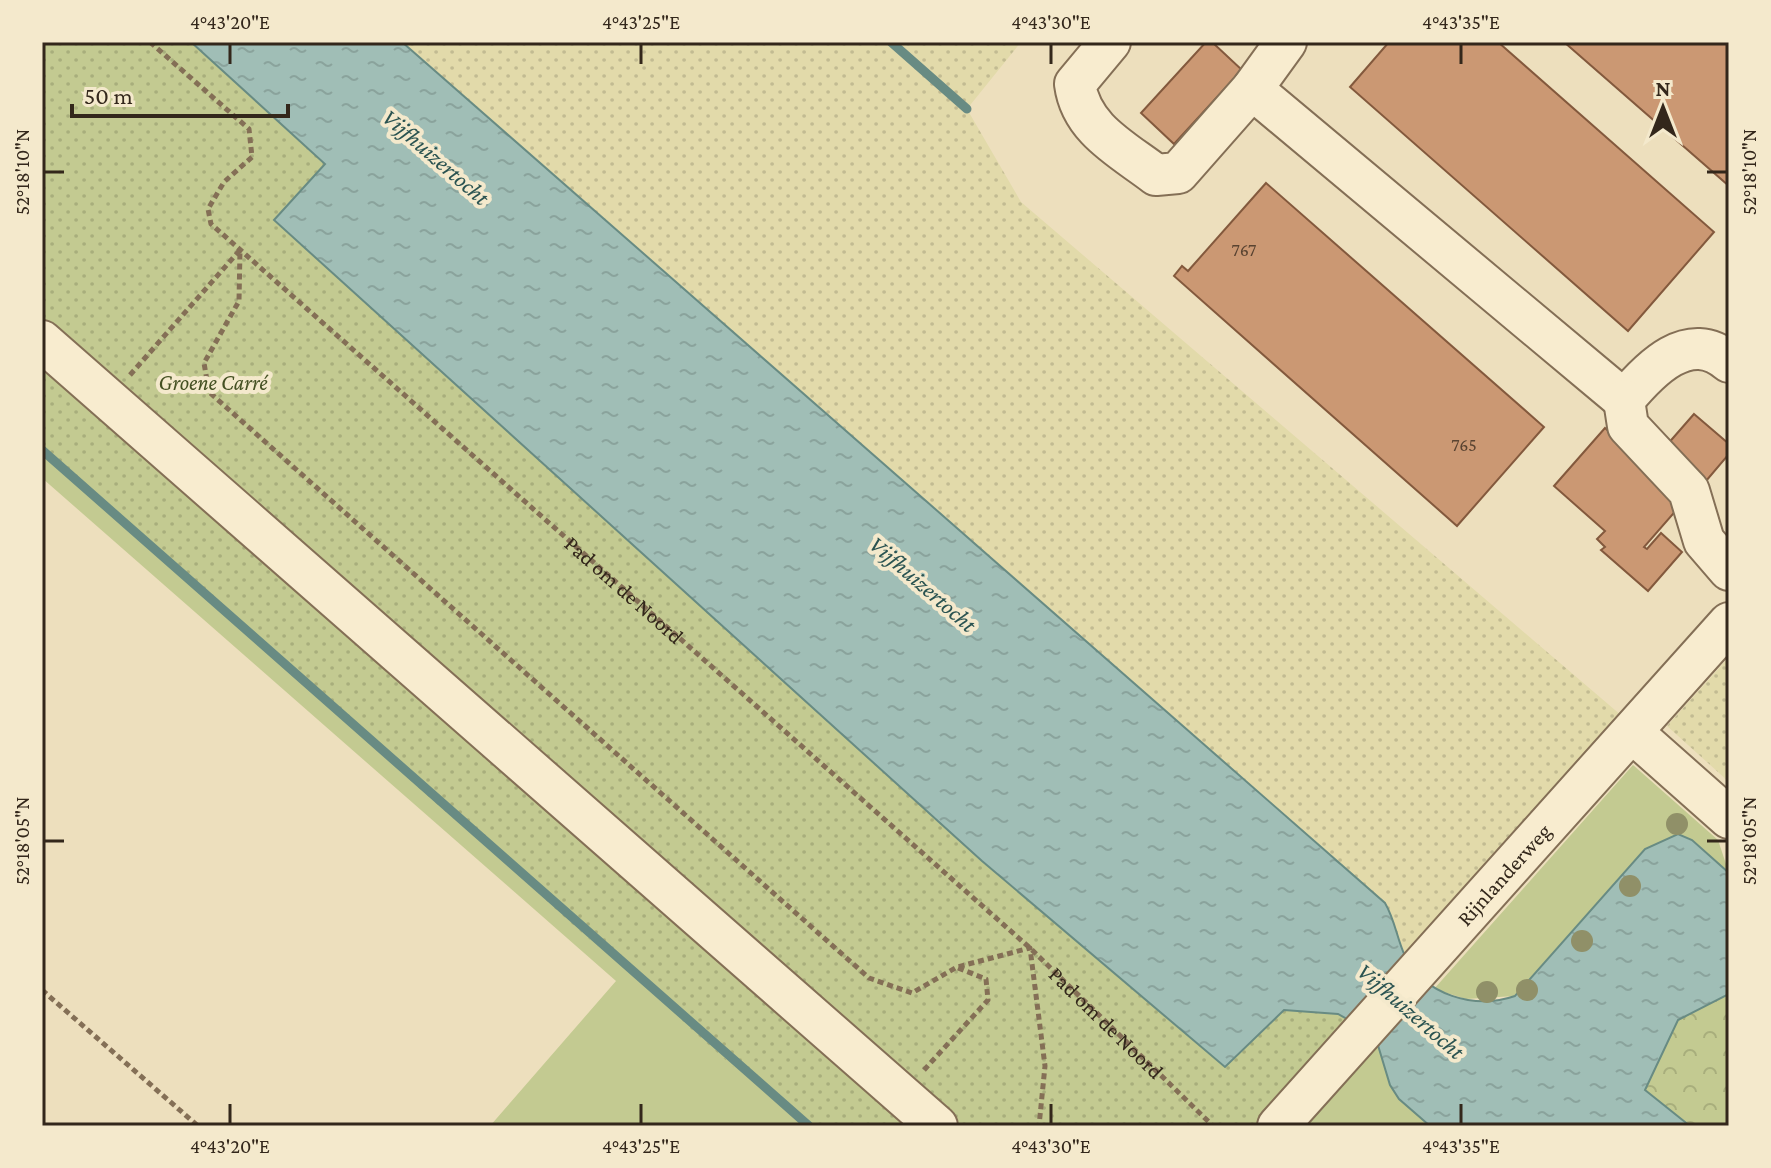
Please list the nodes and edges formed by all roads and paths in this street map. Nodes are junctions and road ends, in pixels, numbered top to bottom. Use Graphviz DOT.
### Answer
graph roads {
  1 [pos="150,42"];
  2 [pos="1110,42"];
  3 [pos="1286,42"];
  4 [pos="1252,89"];
  5 [pos="240,250"];
  6 [pos="42,341"];
  7 [pos="1729,362"];
  8 [pos="108,400"];
  9 [pos="1624,400"];
  10 [pos="1729,570"];
  11 [pos="1729,623"];
  12 [pos="1633,733"];
  13 [pos="1729,818"];
  14 [pos="1030,948"];
  15 [pos="957,967"];
  16 [pos="42,990"];
  17 [pos="901,1095"];
  18 [pos="198,1126"];
  19 [pos="937,1126"];
  20 [pos="1039,1126"];
  21 [pos="1213,1126"];
  22 [pos="1278,1126"];
  1 -- 5 [label="path, Pad om de Noord"];
  2 -- 4 [label="street"];
  3 -- 4 [label="street"];
  4 -- 9 [label="street"];
  5 -- 8 [label="path"];
  5 -- 14 [label="path, Pad om de Noord"];
  5 -- 15 [label="path"];
  6 -- 8 [label="street"];
  7 -- 9 [label="street"];
  8 -- 17 [label="street"];
  9 -- 10 [label="street"];
  11 -- 12 [label="street, Rijnlanderweg"];
  12 -- 13 [label="street"];
  12 -- 22 [label="street, Rijnlanderweg"];
  14 -- 15 [label="path"];
  14 -- 20 [label="path"];
  14 -- 21 [label="path, Pad om de Noord"];
  15 -- 17 [label="path"];
  16 -- 18 [label="path"];
  17 -- 19 [label="street"];
}
